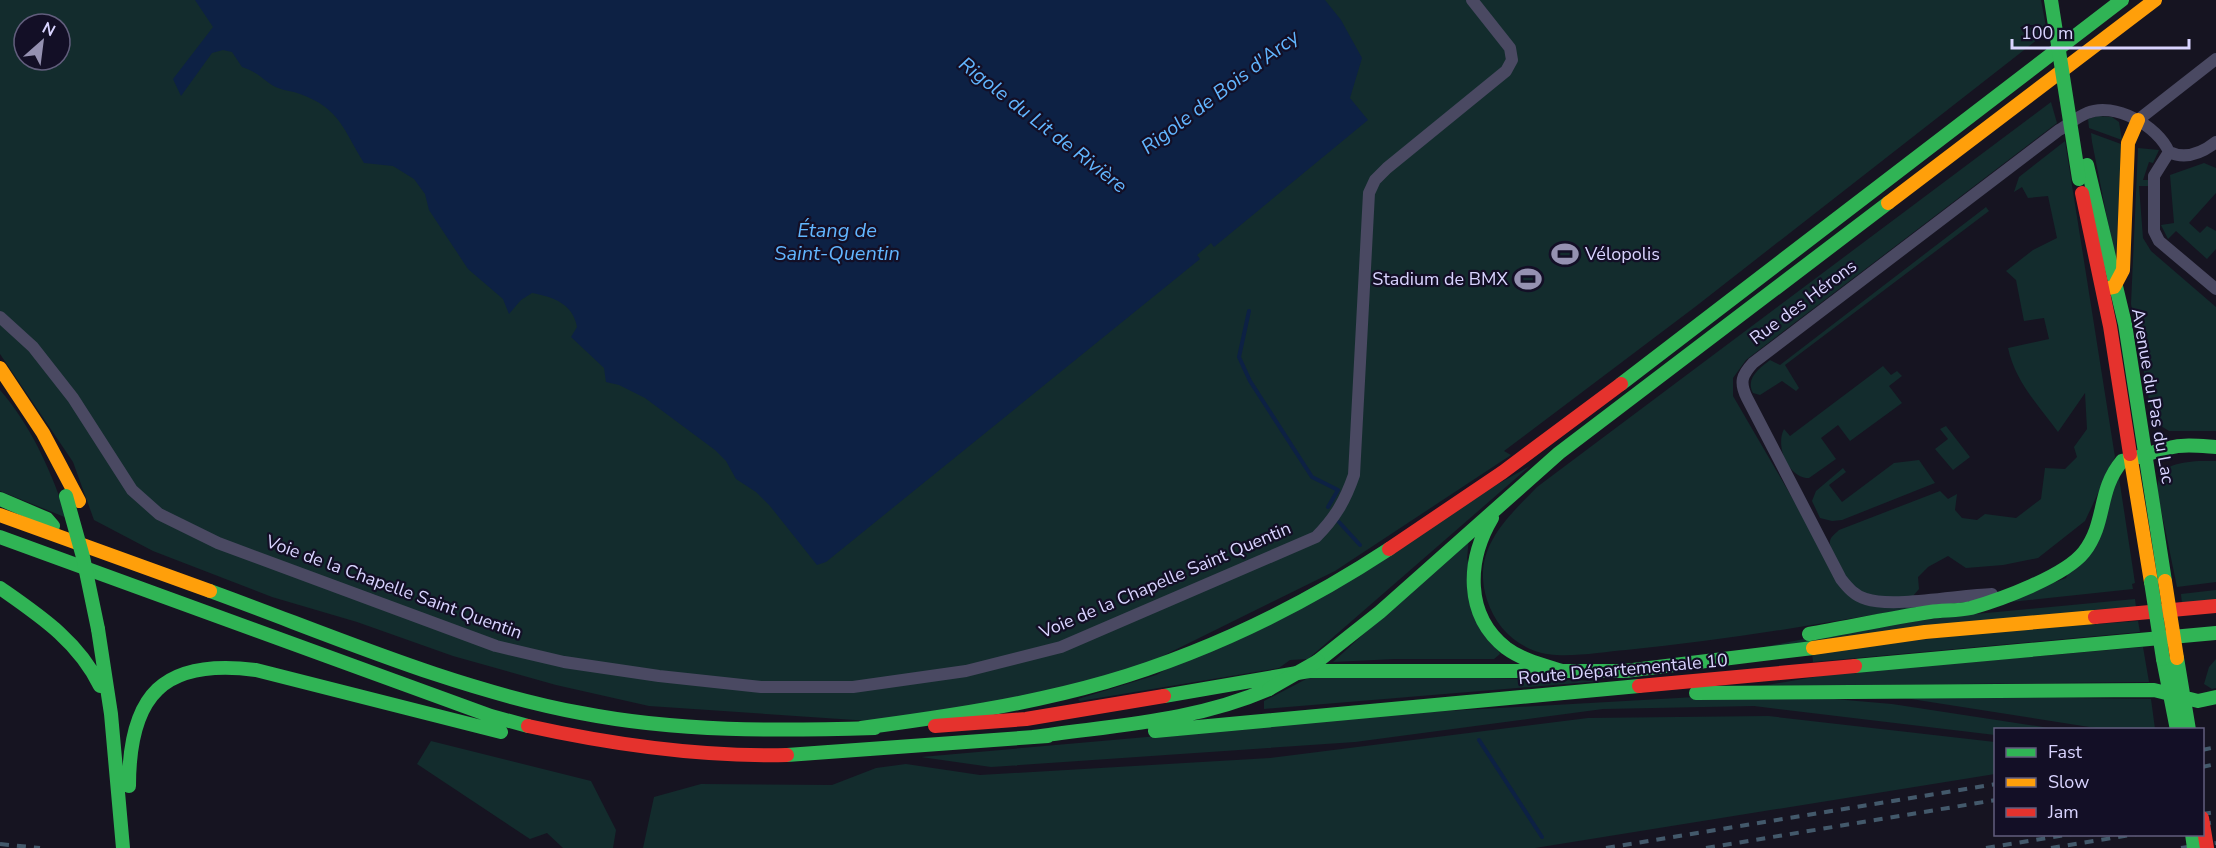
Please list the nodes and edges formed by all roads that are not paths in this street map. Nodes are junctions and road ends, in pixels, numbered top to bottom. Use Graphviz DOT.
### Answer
graph roads {
  1 [pos="1472,0"];
  2 [pos="2051,0"];
  3 [pos="2061,0"];
  4 [pos="2122,0"];
  5 [pos="2155,0"];
  6 [pos="2216,59"];
  7 [pos="2138,120"];
  8 [pos="2216,142"];
  9 [pos="2169,152"];
  10 [pos="2107,288"];
  11 [pos="2216,289"];
  12 [pos="0,317"];
  13 [pos="0,368"];
  14 [pos="0,385"];
  15 [pos="2216,447"];
  16 [pos="2147,457"];
  17 [pos="2216,458"];
  18 [pos="2132,459"];
  19 [pos="1511,492"];
  20 [pos="0,499"];
  21 [pos="72,499"];
  22 [pos="0,515"];
  23 [pos="0,537"];
  24 [pos="62,537"];
  25 [pos="2158,581"];
  26 [pos="0,588"];
  27 [pos="2005,594"];
  28 [pos="2216,606"];
  29 [pos="2216,633"];
  30 [pos="2170,658"];
  31 [pos="1562,671"];
  32 [pos="1624,671"];
  33 [pos="1632,687"];
  34 [pos="2169,694"];
  35 [pos="2216,697"];
  36 [pos="2184,699"];
  37 [pos="119,724"];
  38 [pos="2182,727"];
  39 [pos="861,728"];
  40 [pos="560,735"];
  41 [pos="1033,737"];
  42 [pos="2204,830"];
  43 [pos="123,848"];
  44 [pos="135,848"];
  45 [pos="2207,848"];
  1 -- 12 [label="street, Voie de la Chapelle Saint Quentin"];
  2 -- 10 [label="main road, Avenue du Pas du Lac, bridge"];
  3 -- 10 [label="main road, Avenue du Pas du Lac"];
  4 -- 39 [label="main road"];
  5 -- 19 [label="main road"];
  6 -- 7 [label="street"];
  7 -- 9 [label="street"];
  7 -- 10 [label="main road"];
  7 -- 27 [label="street, Rue des Hérons"];
  8 -- 9 [label="street"];
  9 -- 11 [label="street"];
  10 -- 16 [label="main road, Avenue du Pas du Lac"];
  10 -- 18 [label="main road, Avenue du Pas du Lac"];
  13 -- 21 [label="main road"];
  14 -- 21 [label="main road"];
  15 -- 16 [label="main road"];
  16 -- 17 [label="main road"];
  16 -- 18 [label="main road"];
  16 -- 25 [label="main road, Avenue du Pas du Lac"];
  18 -- 25 [label="main road, Avenue du Pas du Lac"];
  18 -- 27 [label="main road"];
  19 -- 31 [label="main road"];
  19 -- 41 [label="main road, bridge"];
  20 -- 24 [label="main road"];
  21 -- 37 [label="main road, bridge"];
  22 -- 24 [label="main road"];
  23 -- 40 [label="main road"];
  24 -- 39 [label="main road"];
  25 -- 30 [label="main road, Avenue du Pas du Lac, bridge"];
  26 -- 37 [label="main road"];
  27 -- 32 [label="main road"];
  28 -- 32 [label="main road"];
  29 -- 33 [label="main road, Route Départementale 10"];
  30 -- 34 [label="main road, Avenue du Pas du Lac"];
  30 -- 36 [label="main road, Avenue du Pas du Lac"];
  31 -- 32 [label="main road"];
  31 -- 39 [label="main road"];
  33 -- 34 [label="main road"];
  33 -- 41 [label="main road, Route Départementale 10"];
  34 -- 36 [label="main road"];
  34 -- 38 [label="main road, Avenue du Pas du Lac"];
  35 -- 36 [label="main road"];
  36 -- 38 [label="main road, Avenue du Pas du Lac"];
  37 -- 40 [label="main road"];
  37 -- 43 [label="main road"];
  37 -- 44 [label="main road"];
  40 -- 41 [label="main road"];
  42 -- 45 [label="main road, bridge"];
}
